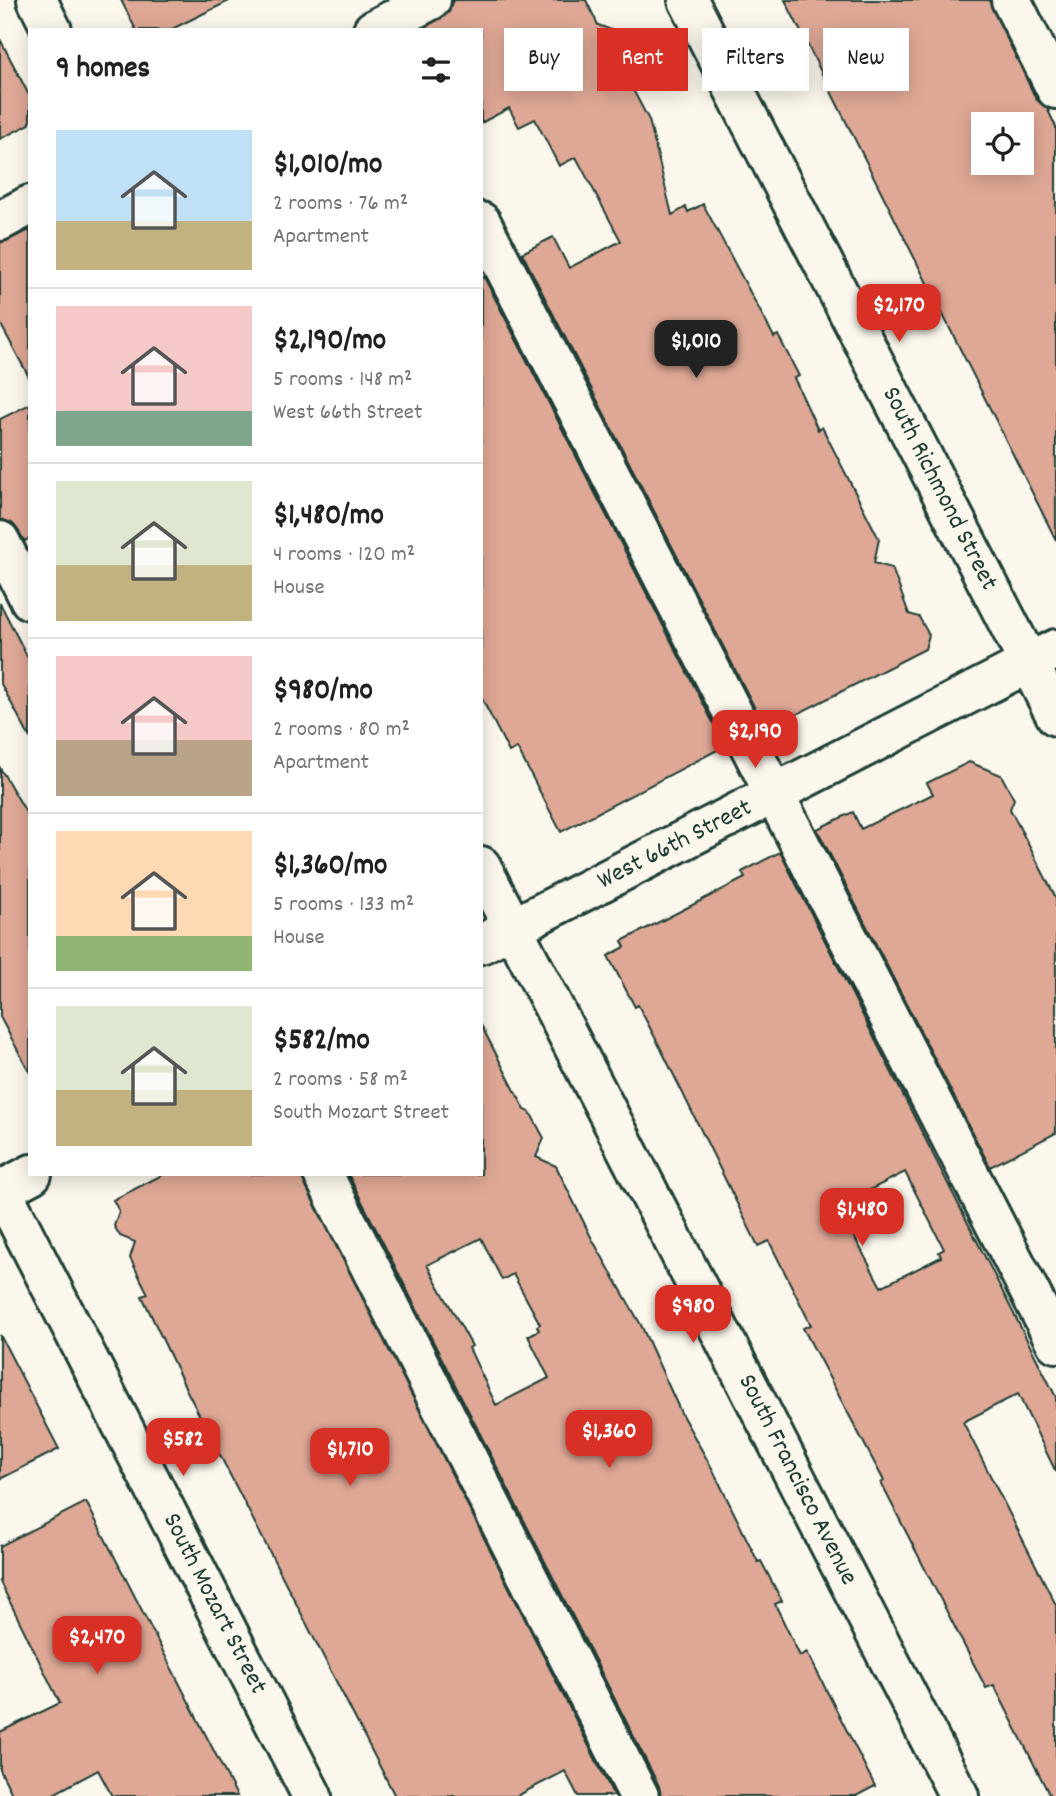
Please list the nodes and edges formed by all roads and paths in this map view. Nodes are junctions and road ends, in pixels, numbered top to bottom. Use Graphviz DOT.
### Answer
graph roads {
  1 [pos="37,0"];
  2 [pos="430,0"];
  3 [pos="688,0"];
  4 [pos="1011,0"];
  5 [pos="51,28"];
  6 [pos="379,28"];
  7 [pos="1056,89"];
  8 [pos="28,206"];
  9 [pos="0,220"];
  10 [pos="483,226"];
  11 [pos="0,541"];
  12 [pos="28,596"];
  13 [pos="1042,656"];
  14 [pos="1056,716"];
  15 [pos="774,794"];
  16 [pos="483,875"];
  17 [pos="497,936"];
  18 [pos="324,1176"];
  19 [pos="8,1186"];
  20 [pos="1056,1343"];
  21 [pos="312,1796"];
  22 [pos="639,1796"];
  23 [pos="959,1796"];
  1 -- 5 [label="street"];
  2 -- 6 [label="street"];
  3 -- 13 [label="street, South Richmond Street"];
  4 -- 7 [label="street"];
  8 -- 9 [label="street"];
  10 -- 15 [label="street"];
  11 -- 12 [label="street"];
  13 -- 14 [label="street, South Richmond Street"];
  13 -- 15 [label="street, West 66th Street"];
  15 -- 17 [label="street, West 66th Street"];
  15 -- 20 [label="street"];
  16 -- 17 [label="street, South Francisco Avenue"];
  17 -- 23 [label="street, South Francisco Avenue"];
  18 -- 22 [label="street"];
  19 -- 21 [label="street, South Mozart Street"];
}
